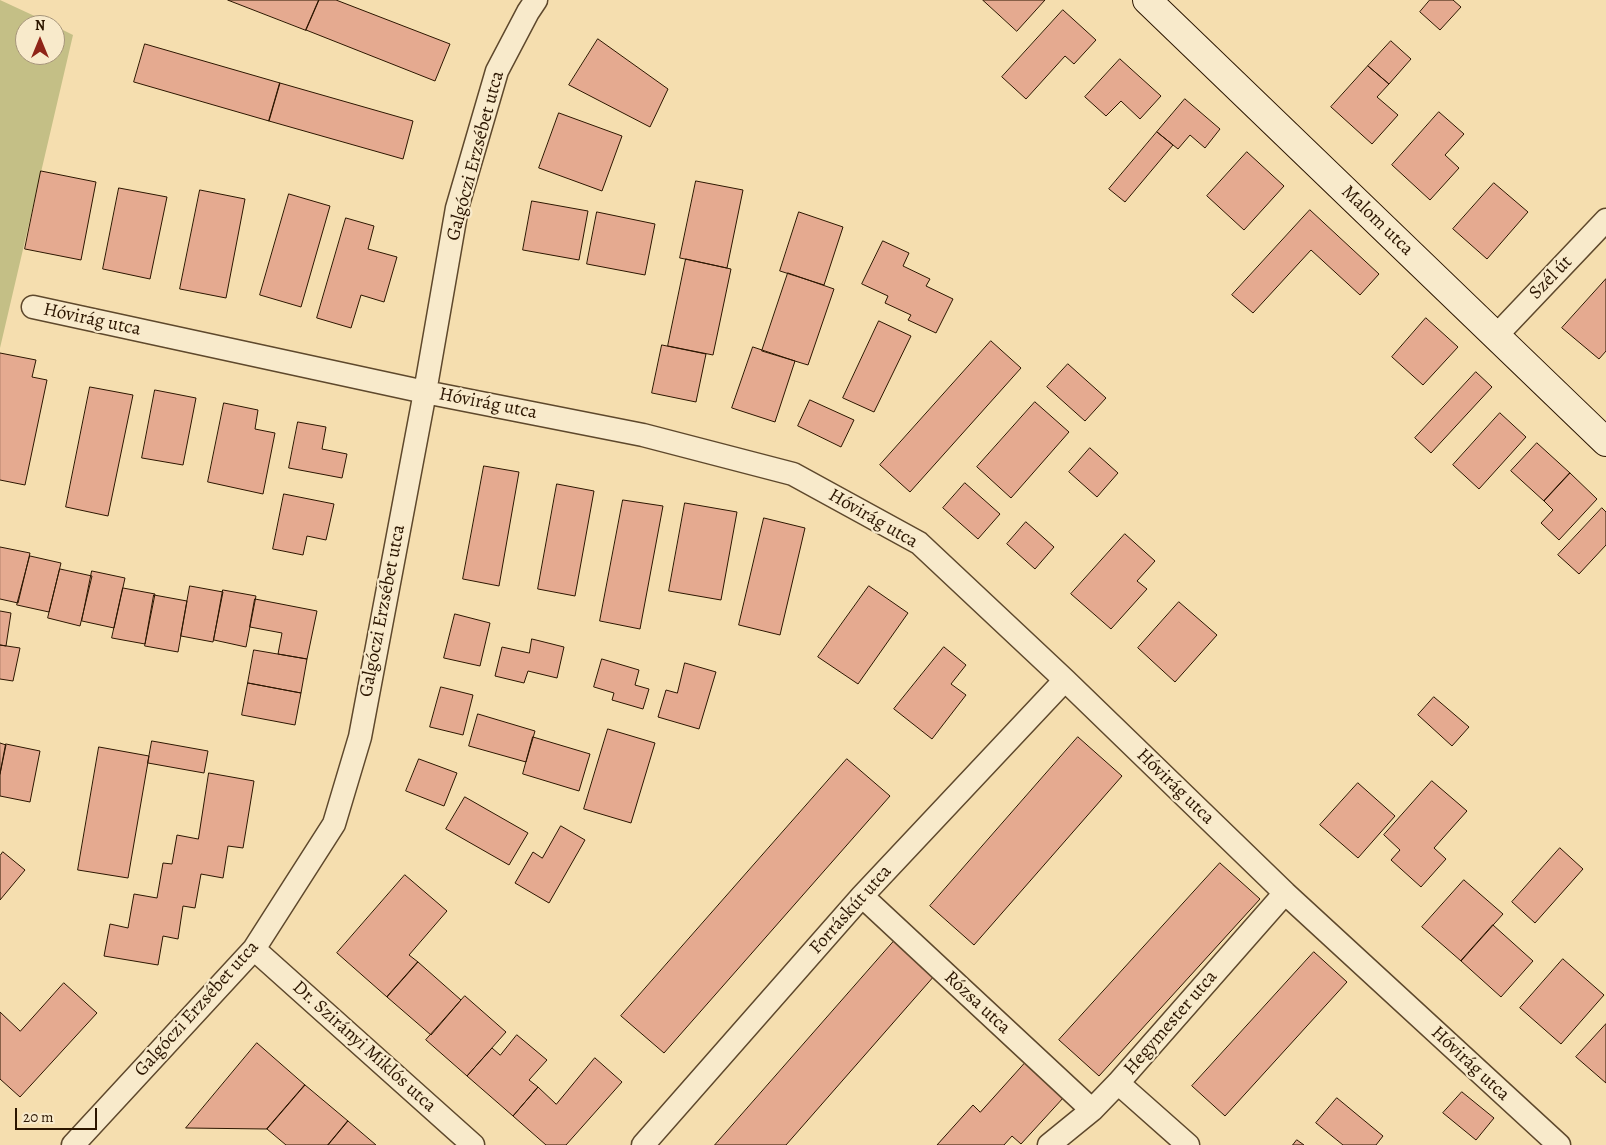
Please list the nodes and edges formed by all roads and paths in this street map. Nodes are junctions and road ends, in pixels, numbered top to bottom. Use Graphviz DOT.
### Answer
graph roads {
  1 [pos="536,0"];
  2 [pos="1147,0"];
  3 [pos="1606,220"];
  4 [pos="33,307"];
  5 [pos="1496,336"];
  6 [pos="425,392"];
  7 [pos="1606,442"];
  8 [pos="1065,680"];
  9 [pos="1285,893"];
  10 [pos="862,896"];
  11 [pos="254,949"];
  12 [pos="1118,1083"];
  13 [pos="1092,1110"];
  14 [pos="73,1145"];
  15 [pos="473,1145"];
  16 [pos="643,1145"];
  17 [pos="1049,1145"];
  18 [pos="1188,1145"];
  19 [pos="1559,1145"];
  1 -- 6 [label="street, Galgóczi Erzsébet utca"];
  2 -- 5 [label="main road, Malom utca"];
  3 -- 5 [label="street, Szél út"];
  4 -- 6 [label="street, Hóvirág utca"];
  5 -- 7 [label="main road, Malom utca"];
  6 -- 8 [label="street, Hóvirág utca"];
  6 -- 11 [label="street, Galgóczi Erzsébet utca"];
  8 -- 9 [label="street, Hóvirág utca"];
  8 -- 10 [label="street, Forráskút utca"];
  9 -- 12 [label="street, Hegymester utca"];
  9 -- 19 [label="street, Hóvirág utca"];
  10 -- 13 [label="street, Rózsa utca"];
  10 -- 16 [label="street, Forráskút utca"];
  11 -- 14 [label="street, Galgóczi Erzsébet utca"];
  11 -- 15 [label="street, Dr. Szirányi Miklós utca"];
  12 -- 13 [label="street, Hegymester utca"];
  12 -- 18 [label="street"];
  13 -- 17 [label="street, Hegymester utca"];
}
